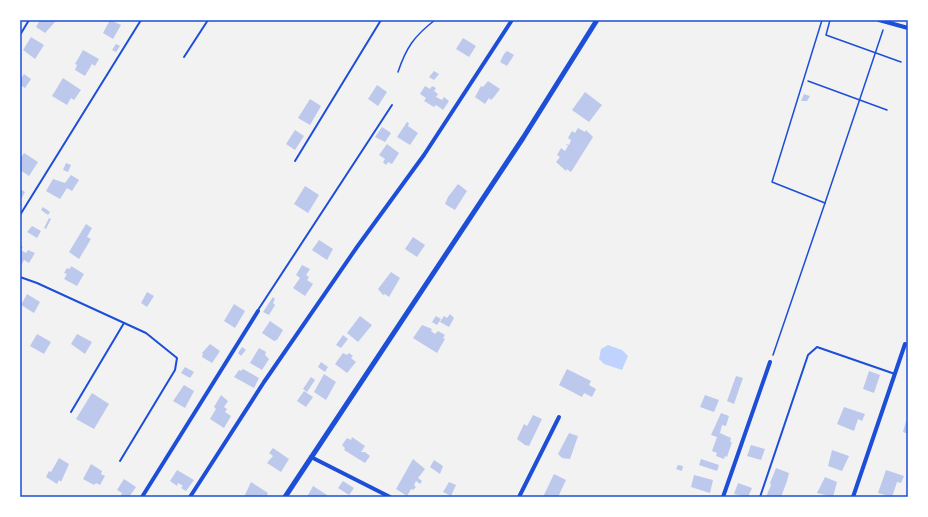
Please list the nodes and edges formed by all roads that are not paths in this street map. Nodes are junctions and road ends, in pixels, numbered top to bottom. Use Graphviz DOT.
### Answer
graph roads {
  1 [pos="29,20"];
  2 [pos="141,20"];
  3 [pos="208,20"];
  4 [pos="381,20"];
  5 [pos="512,20"];
  6 [pos="597,20"];
  7 [pos="879,20"];
  8 [pos="908,28"];
  9 [pos="20,35"];
  10 [pos="184,57"];
  11 [pos="392,105"];
  12 [pos="295,162"];
  13 [pos="20,215"];
  14 [pos="20,277"];
  15 [pos="258,311"];
  16 [pos="124,323"];
  17 [pos="905,344"];
  18 [pos="770,362"];
  19 [pos="895,374"];
  20 [pos="71,412"];
  21 [pos="559,417"];
  22 [pos="311,457"];
  23 [pos="120,461"];
  24 [pos="142,497"];
  25 [pos="190,497"];
  26 [pos="286,497"];
  27 [pos="390,497"];
  28 [pos="519,497"];
  29 [pos="723,497"];
  30 [pos="760,497"];
  31 [pos="853,497"];
  1 -- 9 [label="lane"];
  2 -- 13 [label="lane"];
  3 -- 10 [label="lane"];
  4 -- 12 [label="lane"];
  5 -- 25 [label="street"];
  6 -- 22 [label="street"];
  7 -- 8 [label="street"];
  11 -- 15 [label="lane"];
  14 -- 16 [label="lane"];
  15 -- 24 [label="street"];
  16 -- 20 [label="lane"];
  16 -- 23 [label="lane"];
  17 -- 19 [label="street"];
  18 -- 29 [label="street"];
  19 -- 30 [label="lane"];
  19 -- 31 [label="street"];
  21 -- 28 [label="street"];
  22 -- 26 [label="street"];
  22 -- 27 [label="street"];
}
